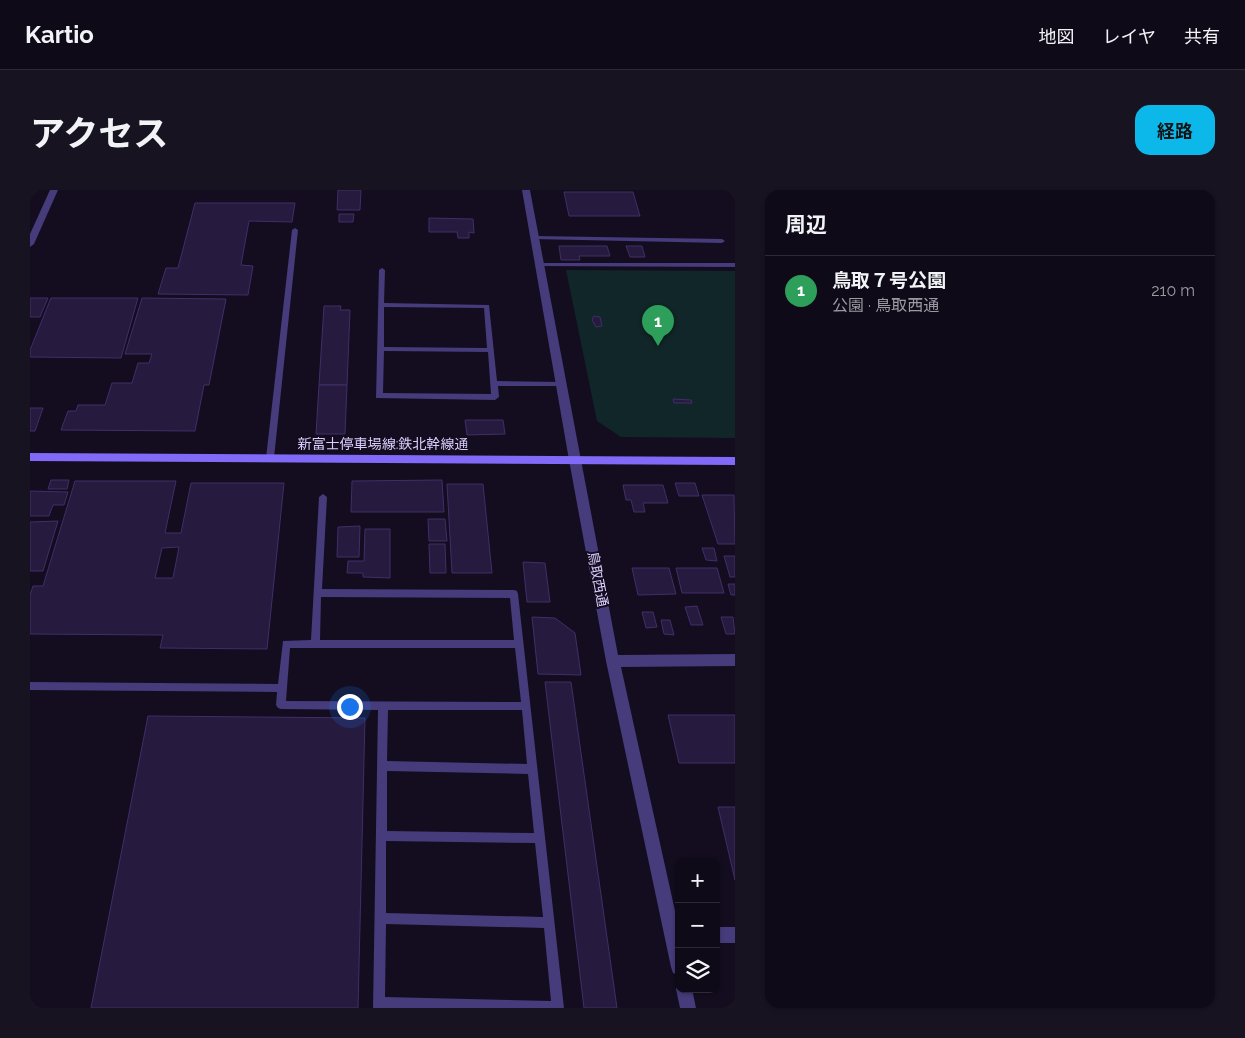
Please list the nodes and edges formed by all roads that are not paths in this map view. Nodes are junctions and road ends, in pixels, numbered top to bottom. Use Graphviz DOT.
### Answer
graph roads {
  1 [pos="54,190"];
  2 [pos="526,190"];
  3 [pos="295,230"];
  4 [pos="535,238"];
  5 [pos="722,241"];
  6 [pos="30,244"];
  7 [pos="539,265"];
  8 [pos="735,265"];
  9 [pos="382,270"];
  10 [pos="381,305"];
  11 [pos="380,349"];
  12 [pos="491,350"];
  13 [pos="494,384"];
  14 [pos="561,384"];
  15 [pos="30,457"];
  16 [pos="270,458"];
  17 [pos="575,460"];
  18 [pos="735,461"];
  19 [pos="323,497"];
  20 [pos="317,594"];
  21 [pos="314,644"];
  22 [pos="519,644"];
  23 [pos="735,660"];
  24 [pos="613,661"];
  25 [pos="30,686"];
  26 [pos="283,688"];
  27 [pos="382,705"];
  28 [pos="526,706"];
  29 [pos="382,766"];
  30 [pos="533,769"];
  31 [pos="381,836"];
  32 [pos="540,838"];
  33 [pos="380,918"];
  34 [pos="549,923"];
  35 [pos="675,934"];
  36 [pos="720,935"];
  37 [pos="735,935"];
  38 [pos="685,993"];
  39 [pos="379,1006"];
  40 [pos="558,1008"];
  41 [pos="688,1008"];
  1 -- 6 [label="street"];
  2 -- 4 [label="street, 鳥取西通"];
  3 -- 16 [label="lane"];
  4 -- 5 [label="lane"];
  4 -- 7 [label="street, 鳥取西通"];
  7 -- 8 [label="lane"];
  7 -- 14 [label="street, 鳥取西通"];
  9 -- 10 [label="lane"];
  10 -- 11 [label="lane"];
  10 -- 12 [label="lane"];
  11 -- 12 [label="lane"];
  11 -- 13 [label="lane"];
  12 -- 13 [label="lane"];
  13 -- 14 [label="lane"];
  14 -- 17 [label="street, 鳥取西通"];
  15 -- 16 [label="main road, 新富士停車場線:鉄北幹線通"];
  16 -- 17 [label="main road, 新富士停車場線:鉄北幹線通"];
  17 -- 18 [label="main road, 新富士停車場線:鉄北幹線通"];
  17 -- 24 [label="street, 鳥取西通"];
  19 -- 20 [label="lane"];
  20 -- 21 [label="lane"];
  20 -- 22 [label="lane"];
  21 -- 22 [label="lane"];
  21 -- 26 [label="lane"];
  22 -- 28 [label="lane"];
  23 -- 24 [label="street"];
  24 -- 35 [label="street, 鳥取西通"];
  25 -- 26 [label="lane"];
  26 -- 27 [label="lane"];
  27 -- 28 [label="lane"];
  27 -- 29 [label="lane"];
  28 -- 30 [label="lane"];
  29 -- 30 [label="lane"];
  29 -- 31 [label="lane"];
  30 -- 32 [label="lane"];
  31 -- 32 [label="lane"];
  31 -- 33 [label="lane"];
  32 -- 34 [label="lane"];
  33 -- 34 [label="lane"];
  33 -- 39 [label="lane"];
  34 -- 40 [label="lane"];
  36 -- 37 [label="street"];
  38 -- 41 [label="street"];
  39 -- 40 [label="lane"];
}
